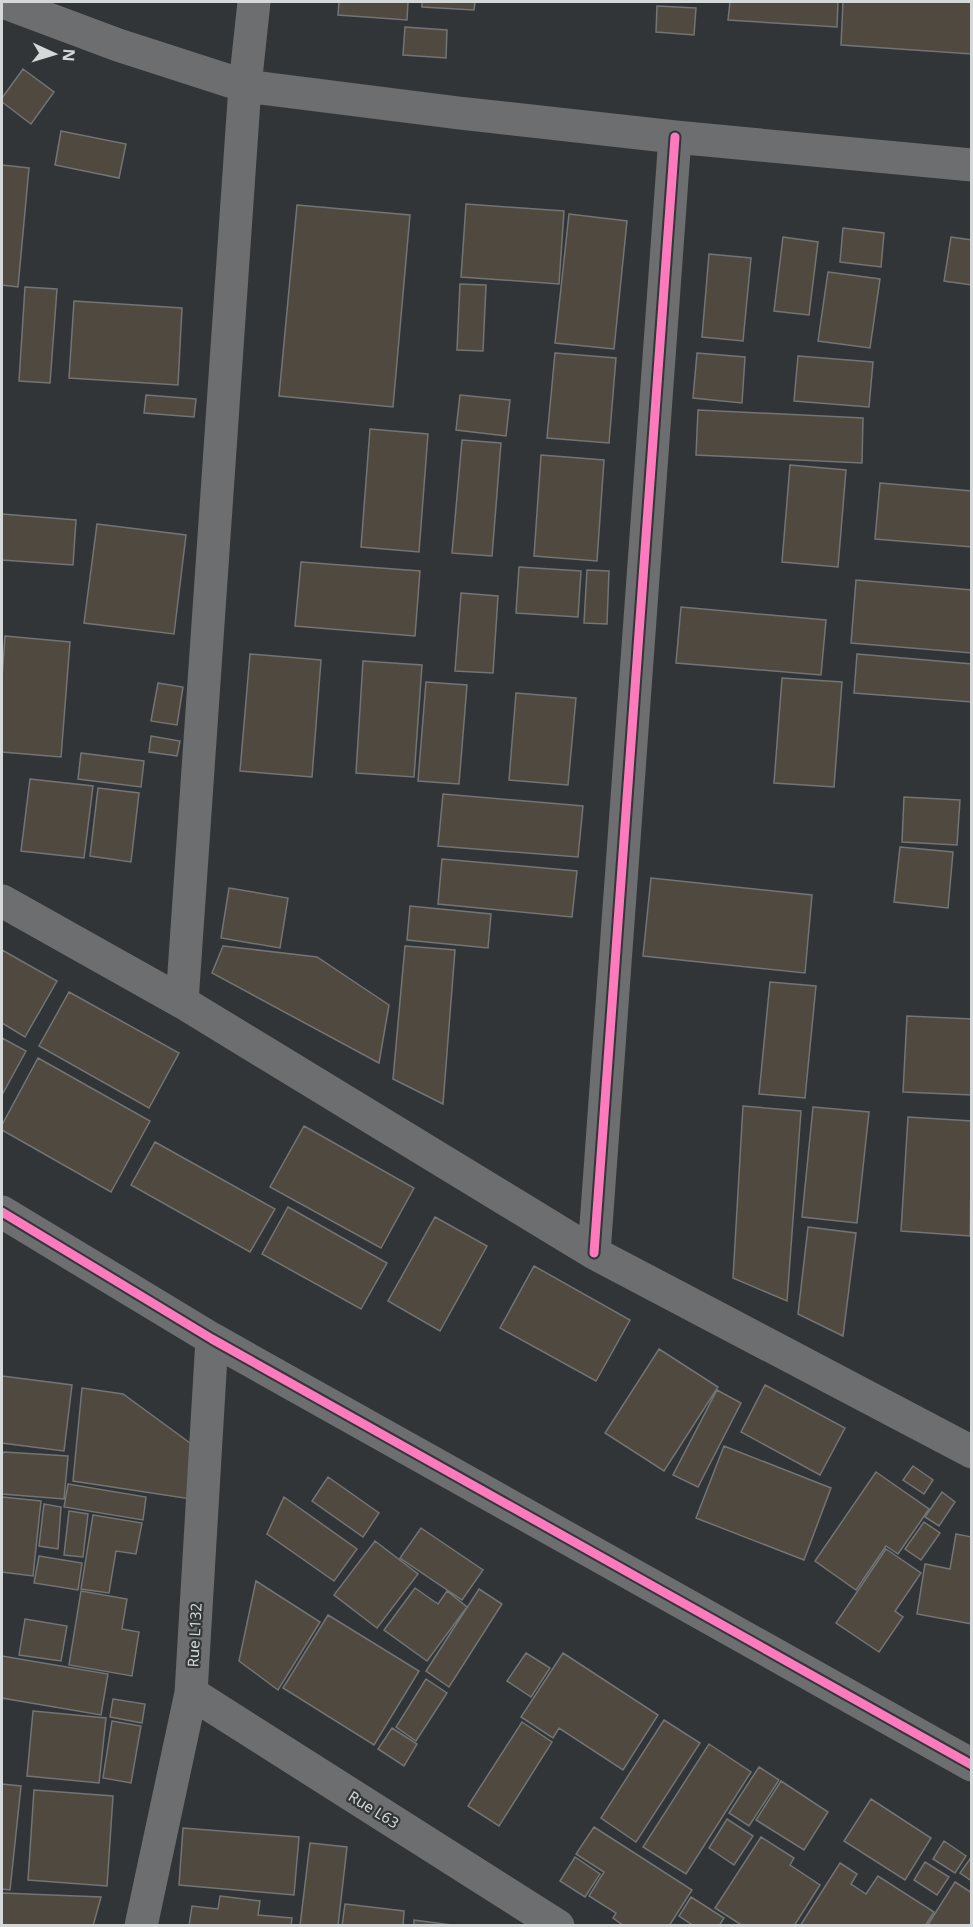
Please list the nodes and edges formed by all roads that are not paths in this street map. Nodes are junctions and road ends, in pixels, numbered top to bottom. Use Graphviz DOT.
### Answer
graph roads {
  1 [pos="3,2"];
  2 [pos="254,2"];
  3 [pos="245,86"];
  4 [pos="675,137"];
  5 [pos="972,165"];
  6 [pos="2,902"];
  7 [pos="182,1002"];
  8 [pos="2,1212"];
  9 [pos="594,1253"];
  10 [pos="212,1339"];
  11 [pos="972,1452"];
  12 [pos="191,1693"];
  13 [pos="972,1765"];
  14 [pos="141,1926"];
  15 [pos="558,1926"];
  1 -- 3 [label="street"];
  2 -- 3 [label="street"];
  3 -- 4 [label="street"];
  3 -- 7 [label="street"];
  4 -- 5 [label="street"];
  4 -- 9 [label="street"];
  6 -- 7 [label="street"];
  7 -- 9 [label="street"];
  8 -- 10 [label="street"];
  9 -- 11 [label="street"];
  10 -- 12 [label="street, Rue L132"];
  10 -- 13 [label="street"];
  12 -- 14 [label="street, Rue L132"];
  12 -- 15 [label="street, Rue L63"];
}
